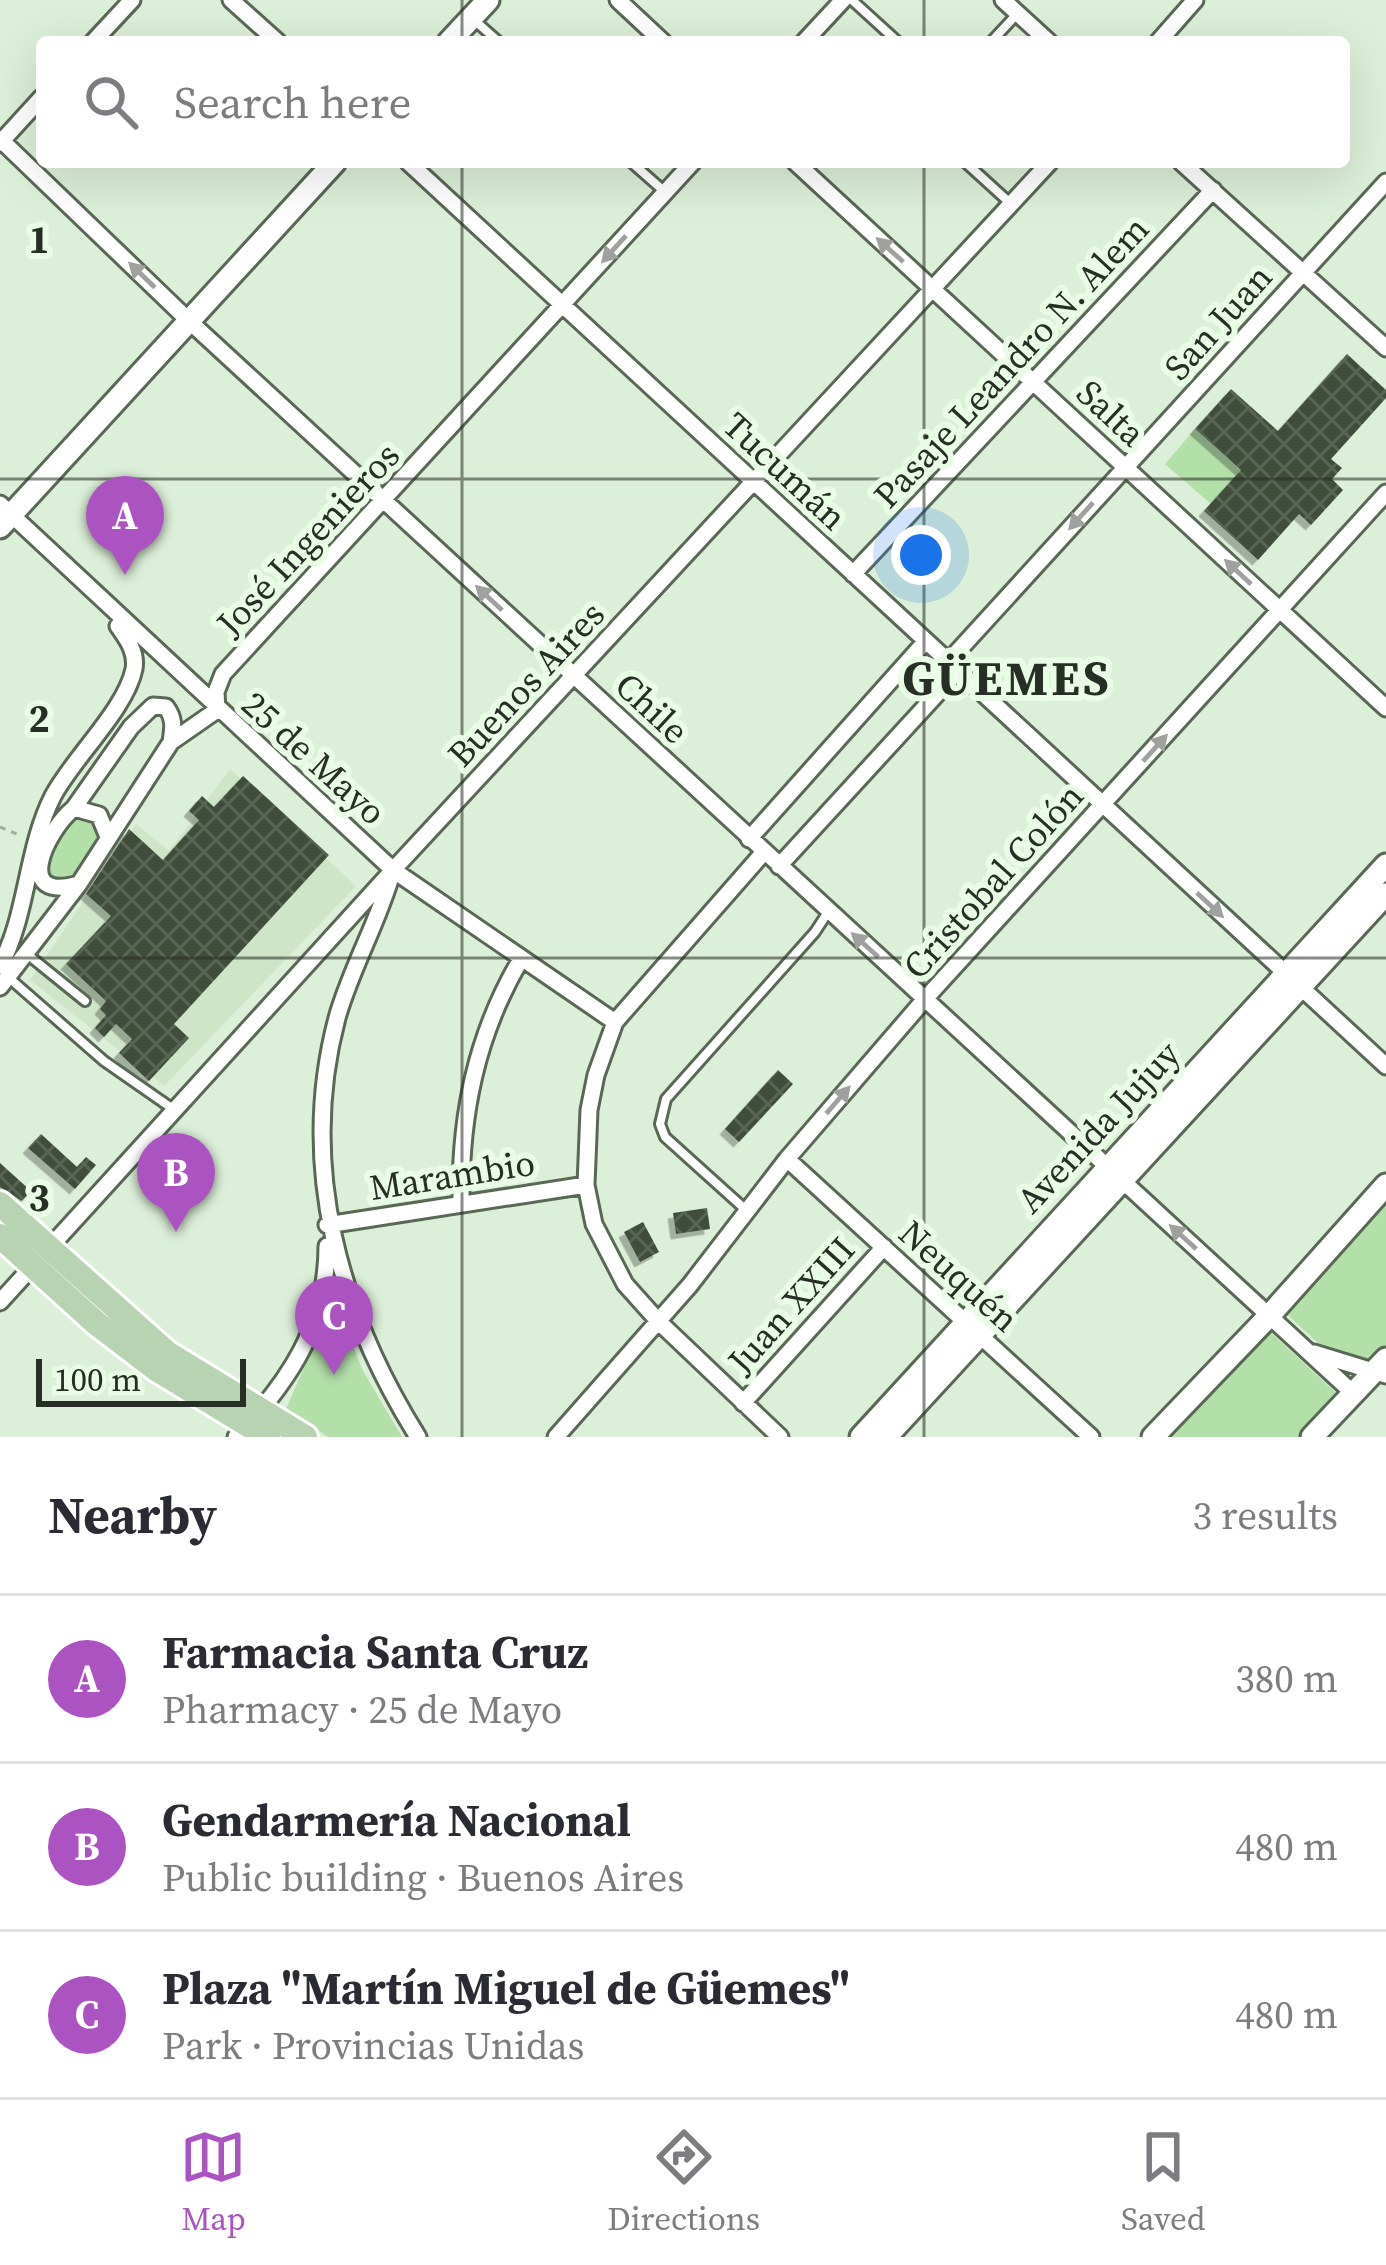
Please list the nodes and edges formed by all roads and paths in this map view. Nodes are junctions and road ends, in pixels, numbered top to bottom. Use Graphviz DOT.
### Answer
graph roads {
  1 [pos="132,0"];
  2 [pos="231,0"];
  3 [pos="488,0"];
  4 [pos="617,0"];
  5 [pos="847,0"];
  6 [pos="1003,0"];
  7 [pos="1195,0"];
  8 [pos="1018,13"];
  9 [pos="472,18"];
  10 [pos="99,36"];
  11 [pos="271,36"];
  12 [pos="455,36"];
  13 [pos="492,36"];
  14 [pos="657,36"];
  15 [pos="810,36"];
  16 [pos="891,36"];
  17 [pos="997,36"];
  18 [pos="1043,36"];
  19 [pos="1163,36"];
  20 [pos="36,104"];
  21 [pos="1,141"];
  22 [pos="329,168"];
  23 [pos="414,168"];
  24 [pos="637,168"];
  25 [pos="687,168"];
  26 [pos="802,168"];
  27 [pos="972,168"];
  28 [pos="1045,168"];
  29 [pos="1188,168"];
  30 [pos="1386,182"];
  31 [pos="1213,190"];
  32 [pos="664,193"];
  33 [pos="1012,204"];
  34 [pos="1303,273"];
  35 [pos="933,289"];
  36 [pos="562,307"];
  37 [pos="188,320"];
  38 [pos="1386,348"];
  39 [pos="1034,382"];
  40 [pos="1125,468"];
  41 [pos="754,483"];
  42 [pos="1386,494"];
  43 [pos="384,501"];
  44 [pos="4,515"];
  45 [pos="853,574"];
  46 [pos="103,603"];
  47 [pos="1279,610"];
  48 [pos="926,641"];
  49 [pos="953,666"];
  50 [pos="575,677"];
  51 [pos="1386,708"];
  52 [pos="217,710"];
  53 [pos="171,742"];
  54 [pos="1104,805"];
  55 [pos="74,808"];
  56 [pos="0,827"];
  57 [pos="19,835"];
  58 [pos="108,837"];
  59 [pos="748,838"];
  60 [pos="764,852"];
  61 [pos="34,859"];
  62 [pos="1386,865"];
  63 [pos="779,866"];
  64 [pos="393,870"];
  65 [pos="79,884"];
  66 [pos="1386,894"];
  67 [pos="828,911"];
  68 [pos="18,914"];
  69 [pos="44,928"];
  70 [pos="18,949"];
  71 [pos="521,959"];
  72 [pos="3,977"];
  73 [pos="1292,981"];
  74 [pos="926,1000"];
  75 [pos="85,1001"];
  76 [pos="616,1022"];
  77 [pos="1386,1066"];
  78 [pos="175,1110"];
  79 [pos="787,1159"];
  80 [pos="1114,1173"];
  81 [pos="586,1185"];
  82 [pos="1386,1185"];
  83 [pos="460,1203"];
  84 [pos="0,1204"];
  85 [pos="746,1210"];
  86 [pos="328,1225"];
  87 [pos="0,1237"];
  88 [pos="884,1247"];
  89 [pos="40,1258"];
  90 [pos="0,1302"];
  91 [pos="318,1316"];
  92 [pos="1269,1316"];
  93 [pos="658,1322"];
  94 [pos="356,1323"];
  95 [pos="972,1328"];
  96 [pos="1303,1348"];
  97 [pos="1382,1368"];
  98 [pos="1353,1393"];
  99 [pos="743,1403"];
  100 [pos="253,1428"];
  101 [pos="304,1437"];
  102 [pos="418,1437"];
  103 [pos="556,1437"];
  104 [pos="780,1437"];
  105 [pos="861,1437"];
  106 [pos="886,1437"];
  107 [pos="1091,1437"];
  108 [pos="1153,1437"];
  109 [pos="1312,1437"];
  1 -- 10 [label="street"];
  2 -- 11 [label="street"];
  3 -- 9 [label="street"];
  4 -- 14 [label="street"];
  5 -- 15 [label="street"];
  5 -- 16 [label="lane"];
  6 -- 8 [label="street"];
  7 -- 19 [label="street"];
  8 -- 17 [label="lane"];
  8 -- 18 [label="street"];
  9 -- 12 [label="street"];
  9 -- 13 [label="lane"];
  20 -- 21 [label="street"];
  37 -- 21 [label="street, Chile, one-way"];
  22 -- 37 [label="street"];
  23 -- 36 [label="street, Tucumán"];
  24 -- 32 [label="lane"];
  25 -- 32 [label="street, José Ingenieros"];
  35 -- 26 [label="street, Salta, one-way"];
  27 -- 33 [label="lane"];
  28 -- 33 [label="street, Buenos Aires"];
  29 -- 31 [label="street"];
  30 -- 34 [label="street, San Juan"];
  31 -- 34 [label="street"];
  31 -- 39 [label="street, Pasaje Leandro N. Alem"];
  32 -- 36 [label="street, José Ingenieros, one-way"];
  33 -- 35 [label="street, Buenos Aires"];
  34 -- 38 [label="street"];
  34 -- 40 [label="street, San Juan"];
  35 -- 39 [label="street, Salta"];
  35 -- 41 [label="street, Buenos Aires"];
  36 -- 41 [label="street, Tucumán"];
  36 -- 43 [label="street, José Ingenieros"];
  37 -- 43 [label="street, Chile"];
  37 -- 44 [label="street"];
  39 -- 40 [label="street, Salta"];
  39 -- 45 [label="street, Pasaje Leandro N. Alem"];
  47 -- 40 [label="street, Salta, one-way"];
  40 -- 49 [label="street, San Juan, one-way"];
  41 -- 45 [label="street, Tucumán"];
  41 -- 50 [label="street, Buenos Aires"];
  42 -- 47 [label="street, Cristobal Colón"];
  50 -- 43 [label="street, Chile, one-way"];
  43 -- 52 [label="street, José Ingenieros"];
  44 -- 46 [label="street, 25 de Mayo"];
  45 -- 48 [label="street, Tucumán"];
  46 -- 52 [label="street, 25 de Mayo"];
  46 -- 61 [label="street"];
  47 -- 51 [label="street, Salta"];
  54 -- 47 [label="street, Cristobal Colón, one-way"];
  48 -- 49 [label="street, Tucumán"];
  48 -- 59 [label="street"];
  49 -- 54 [label="street, Tucumán"];
  49 -- 63 [label="street, San Juan"];
  50 -- 59 [label="street, Chile"];
  50 -- 64 [label="street, Buenos Aires"];
  52 -- 53 [label="street"];
  52 -- 64 [label="street, 25 de Mayo"];
  53 -- 55 [label="street"];
  53 -- 58 [label="street"];
  54 -- 73 [label="street, Tucumán, one-way"];
  54 -- 74 [label="street, Cristobal Colón"];
  55 -- 58 [label="street"];
  55 -- 61 [label="street"];
  56 -- 57 [label="path"];
  58 -- 65 [label="street"];
  59 -- 60 [label="street, Chile"];
  60 -- 63 [label="street, Chile"];
  60 -- 76 [label="street"];
  61 -- 65 [label="street"];
  61 -- 68 [label="street"];
  62 -- 73 [label="street, Avenida Jujuy"];
  63 -- 67 [label="street, Chile"];
  64 -- 71 [label="street, 25 de Mayo"];
  64 -- 78 [label="street, Buenos Aires"];
  64 -- 86 [label="street"];
  65 -- 69 [label="street"];
  66 -- 73 [label="street, Avenida Jujuy"];
  74 -- 67 [label="street, Chile, one-way"];
  67 -- 85 [label="lane"];
  68 -- 69 [label="street"];
  68 -- 70 [label="street"];
  69 -- 70 [label="street"];
  70 -- 72 [label="street"];
  70 -- 75 [label="lane"];
  71 -- 76 [label="street, 25 de Mayo"];
  71 -- 83 [label="street"];
  72 -- 78 [label="lane"];
  73 -- 77 [label="street, Tucumán"];
  73 -- 80 [label="street, Avenida Jujuy"];
  79 -- 74 [label="street, Cristobal Colón, one-way"];
  74 -- 80 [label="street, Chile"];
  76 -- 81 [label="street"];
  78 -- 89 [label="street, Buenos Aires"];
  79 -- 85 [label="street, Cristobal Colón"];
  79 -- 88 [label="street, Neuquén"];
  92 -- 80 [label="street, Chile, one-way"];
  80 -- 95 [label="street, Avenida Jujuy"];
  81 -- 83 [label="street, Marambio"];
  81 -- 93 [label="street"];
  82 -- 92 [label="street"];
  83 -- 86 [label="street, Marambio"];
  84 -- 89 [label="main road"];
  85 -- 93 [label="street, Cristobal Colón"];
  86 -- 91 [label="street"];
  86 -- 94 [label="street"];
  87 -- 89 [label="main road"];
  88 -- 95 [label="street, Neuquén"];
  88 -- 99 [label="street, Juan XXIII"];
  89 -- 90 [label="street, Buenos Aires"];
  89 -- 100 [label="main road"];
  91 -- 94 [label="street"];
  91 -- 100 [label="street"];
  92 -- 96 [label="street, Chile"];
  92 -- 108 [label="street"];
  93 -- 99 [label="street"];
  93 -- 103 [label="street, Cristobal Colón"];
  94 -- 102 [label="street"];
  95 -- 105 [label="street, Avenida Jujuy"];
  95 -- 106 [label="street, Avenida Jujuy"];
  95 -- 107 [label="street, Neuquén"];
  96 -- 97 [label="street"];
  96 -- 98 [label="street, Chile"];
  97 -- 98 [label="street"];
  98 -- 109 [label="street"];
  99 -- 104 [label="street"];
  100 -- 101 [label="main road"];
}
